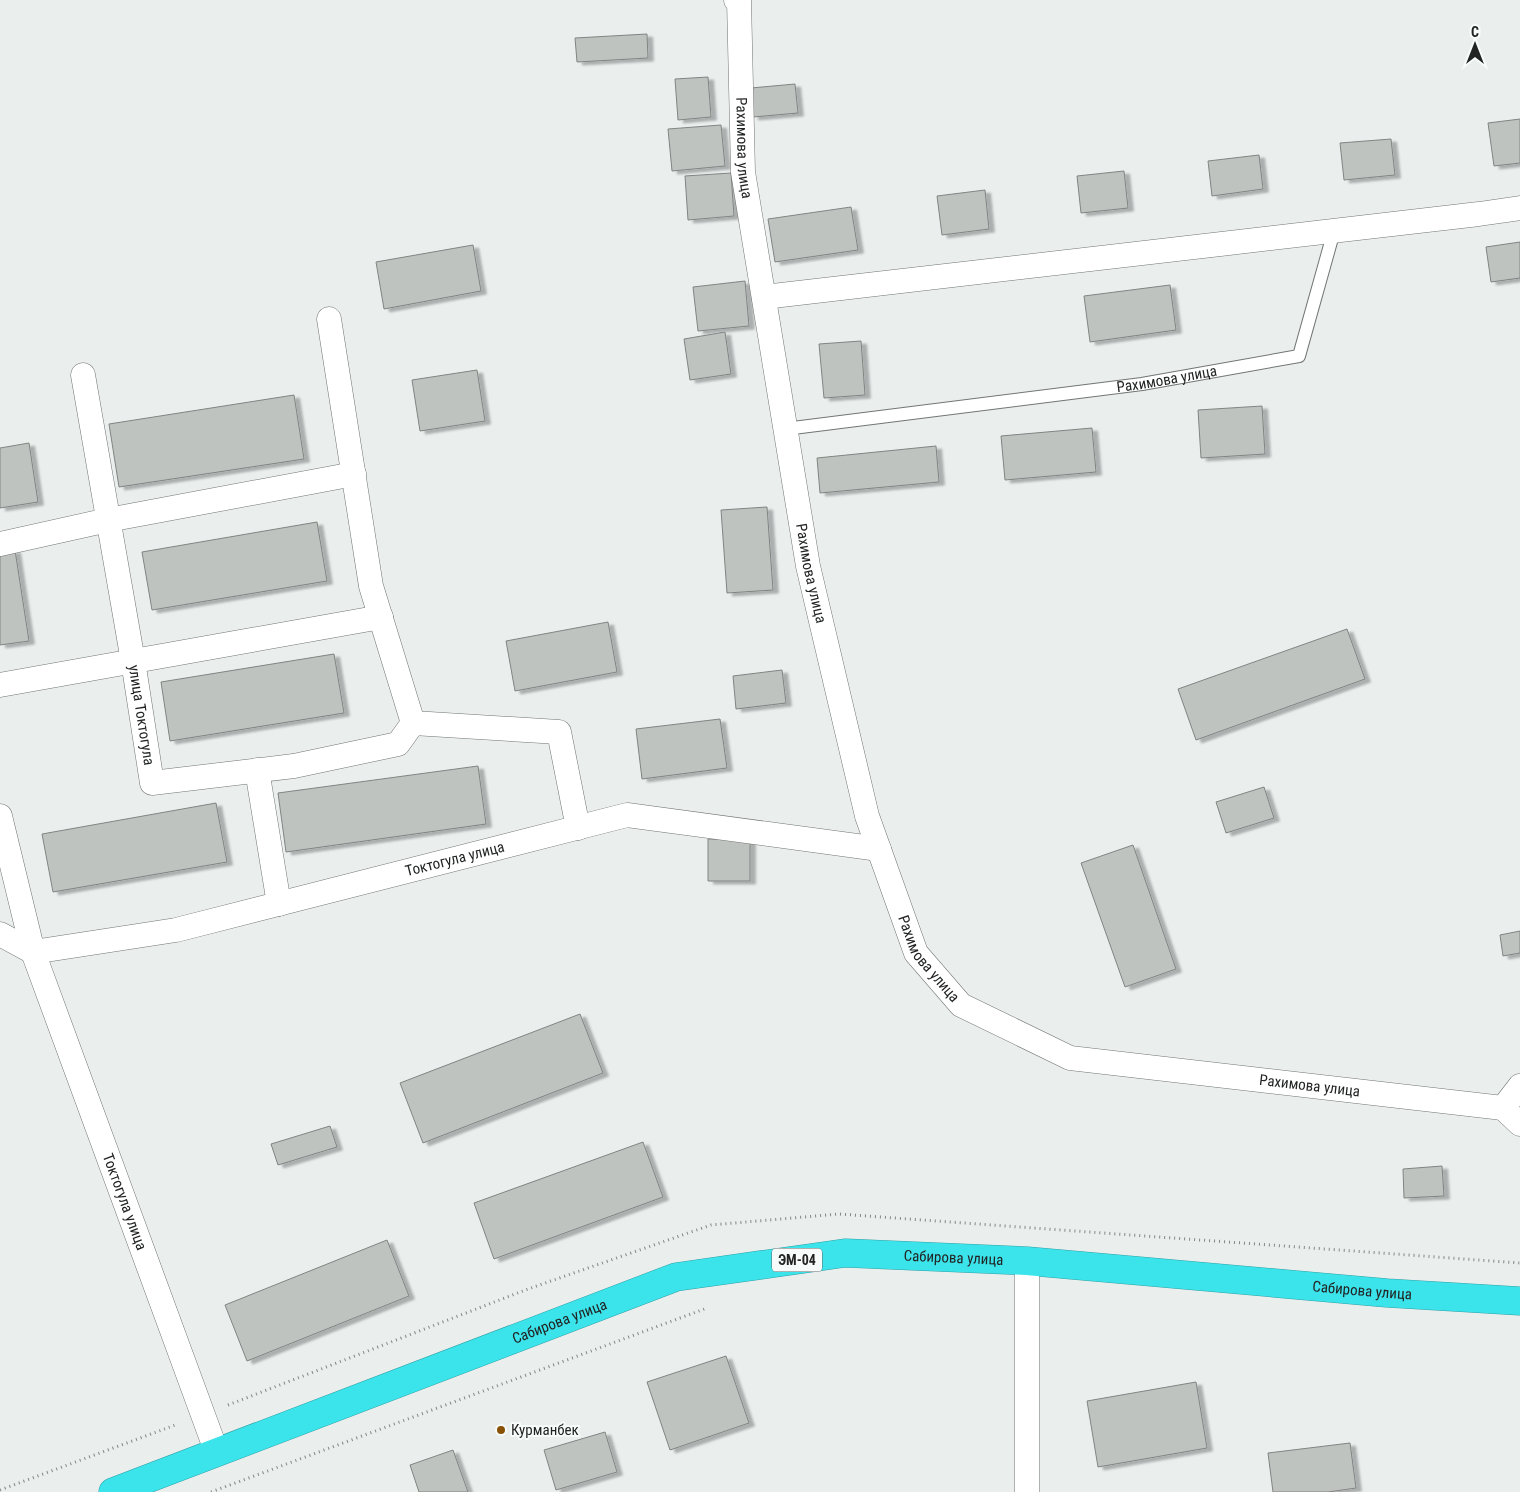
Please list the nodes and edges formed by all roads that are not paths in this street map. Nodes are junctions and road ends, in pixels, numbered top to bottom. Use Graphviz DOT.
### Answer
graph roads {
  1 [pos="736,0"];
  2 [pos="1520,208"];
  3 [pos="1334,231"];
  4 [pos="764,297"];
  5 [pos="329,319"];
  6 [pos="83,375"];
  7 [pos="785,429"];
  8 [pos="354,474"];
  9 [pos="108,520"];
  10 [pos="0,544"];
  11 [pos="381,617"];
  12 [pos="133,661"];
  13 [pos="0,685"];
  14 [pos="414,723"];
  15 [pos="257,770"];
  16 [pos="0,816"];
  17 [pos="578,828"];
  18 [pos="878,849"];
  19 [pos="279,904"];
  20 [pos="0,934"];
  21 [pos="33,952"];
  22 [pos="1520,1086"];
  23 [pos="1503,1108"];
  24 [pos="1520,1124"];
  25 [pos="1027,1261"];
  26 [pos="1520,1300"];
  27 [pos="217,1453"];
  28 [pos="113,1492"];
  29 [pos="1027,1492"];
  1 -- 4 [label="street, Рахимова улица"];
  2 -- 3 [label="street"];
  3 -- 4 [label="street"];
  3 -- 7 [label="lane, Рахимова улица"];
  4 -- 7 [label="street, Рахимова улица"];
  5 -- 8 [label="street"];
  6 -- 9 [label="street, улица Токтогула"];
  7 -- 18 [label="street, Рахимова улица"];
  8 -- 9 [label="street"];
  8 -- 11 [label="street"];
  9 -- 10 [label="street"];
  9 -- 12 [label="street, улица Токтогула"];
  11 -- 12 [label="street"];
  11 -- 14 [label="street"];
  12 -- 13 [label="street"];
  12 -- 15 [label="street, улица Токтогула"];
  14 -- 15 [label="street, улица Токтогула"];
  14 -- 17 [label="street"];
  15 -- 19 [label="street"];
  16 -- 21 [label="street, Токтогула улица"];
  17 -- 18 [label="street, Токтогула улица"];
  17 -- 19 [label="street, Токтогула улица"];
  18 -- 23 [label="street, Рахимова улица"];
  19 -- 21 [label="street, Токтогула улица"];
  20 -- 21 [label="street"];
  21 -- 27 [label="street, Токтогула улица"];
  22 -- 23 [label="street"];
  23 -- 24 [label="street"];
  25 -- 26 [label="highway, Сабирова улица / ЭМ-04"];
  25 -- 27 [label="highway, Сабирова улица / ЭМ-04"];
  25 -- 29 [label="street"];
  27 -- 28 [label="highway, Сабирова улица / ЭМ-04"];
}
